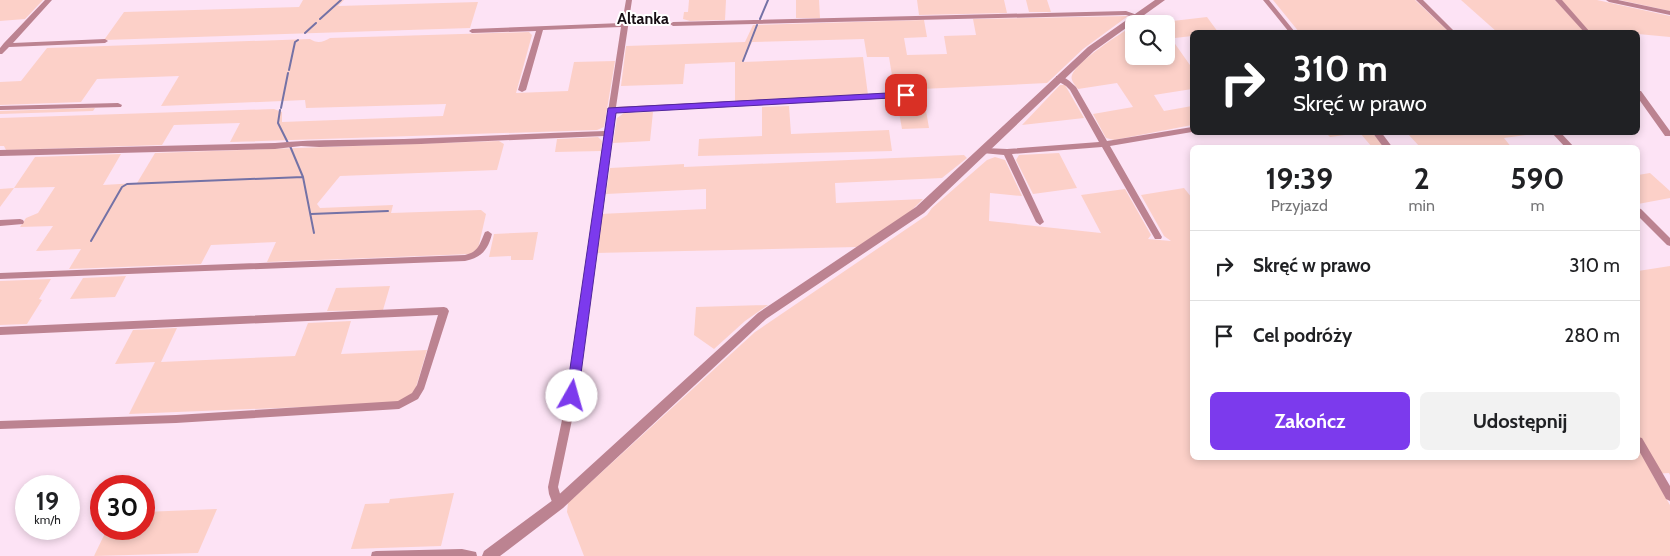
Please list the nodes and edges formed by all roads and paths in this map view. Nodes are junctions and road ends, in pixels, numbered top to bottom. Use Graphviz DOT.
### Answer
graph roads {
  1 [pos="49,0"];
  2 [pos="629,0"];
  3 [pos="1161,0"];
  4 [pos="1266,0"];
  5 [pos="1419,0"];
  6 [pos="1558,0"];
  7 [pos="1609,0"];
  8 [pos="1670,14"];
  9 [pos="1133,15"];
  10 [pos="1138,15"];
  11 [pos="673,24"];
  12 [pos="625,25"];
  13 [pos="1125,25"];
  14 [pos="540,29"];
  15 [pos="1290,30"];
  16 [pos="1450,30"];
  17 [pos="1585,30"];
  18 [pos="472,31"];
  19 [pos="105,41"];
  20 [pos="6,45"];
  21 [pos="0,52"];
  22 [pos="1059,78"];
  23 [pos="522,90"];
  24 [pos="916,94"];
  25 [pos="1640,97"];
  26 [pos="118,104"];
  27 [pos="0,108"];
  28 [pos="612,110"];
  29 [pos="1190,129"];
  30 [pos="608,133"];
  31 [pos="1668,134"];
  32 [pos="1378,135"];
  33 [pos="1558,135"];
  34 [pos="1105,144"];
  35 [pos="1387,145"];
  36 [pos="1568,145"];
  37 [pos="985,151"];
  38 [pos="1007,152"];
  39 [pos="0,153"];
  40 [pos="1640,213"];
  41 [pos="20,222"];
  42 [pos="1040,222"];
  43 [pos="0,223"];
  44 [pos="488,234"];
  45 [pos="1158,237"];
  46 [pos="1670,242"];
  47 [pos="0,276"];
  48 [pos="0,330"];
  49 [pos="0,425"];
  50 [pos="1640,444"];
  51 [pos="1670,496"];
  52 [pos="558,504"];
  53 [pos="376,556"];
  54 [pos="472,556"];
  55 [pos="489,556"];
  1 -- 20 [label="street"];
  2 -- 12 [label="street"];
  3 -- 10 [label="street"];
  4 -- 15 [label="street"];
  5 -- 16 [label="street"];
  6 -- 17 [label="street"];
  7 -- 8 [label="street"];
  9 -- 11 [label="street"];
  12 -- 14 [label="street"];
  12 -- 28 [label="street"];
  13 -- 22 [label="street"];
  14 -- 18 [label="street"];
  14 -- 23 [label="street"];
  19 -- 20 [label="street"];
  20 -- 21 [label="street"];
  22 -- 34 [label="street"];
  22 -- 37 [label="street"];
  24 -- 28 [label="street"];
  25 -- 31 [label="street"];
  26 -- 27 [label="street"];
  28 -- 30 [label="street"];
  29 -- 34 [label="street"];
  30 -- 39 [label="street"];
  30 -- 52 [label="street"];
  32 -- 35 [label="street"];
  33 -- 36 [label="street"];
  34 -- 38 [label="street"];
  34 -- 45 [label="street"];
  37 -- 38 [label="street"];
  37 -- 52 [label="street"];
  38 -- 42 [label="street"];
  40 -- 46 [label="street"];
  41 -- 43 [label="street"];
  44 -- 47 [label="street"];
  48 -- 49 [label="street"];
  50 -- 51 [label="street"];
  52 -- 55 [label="street"];
  53 -- 54 [label="street"];
}
